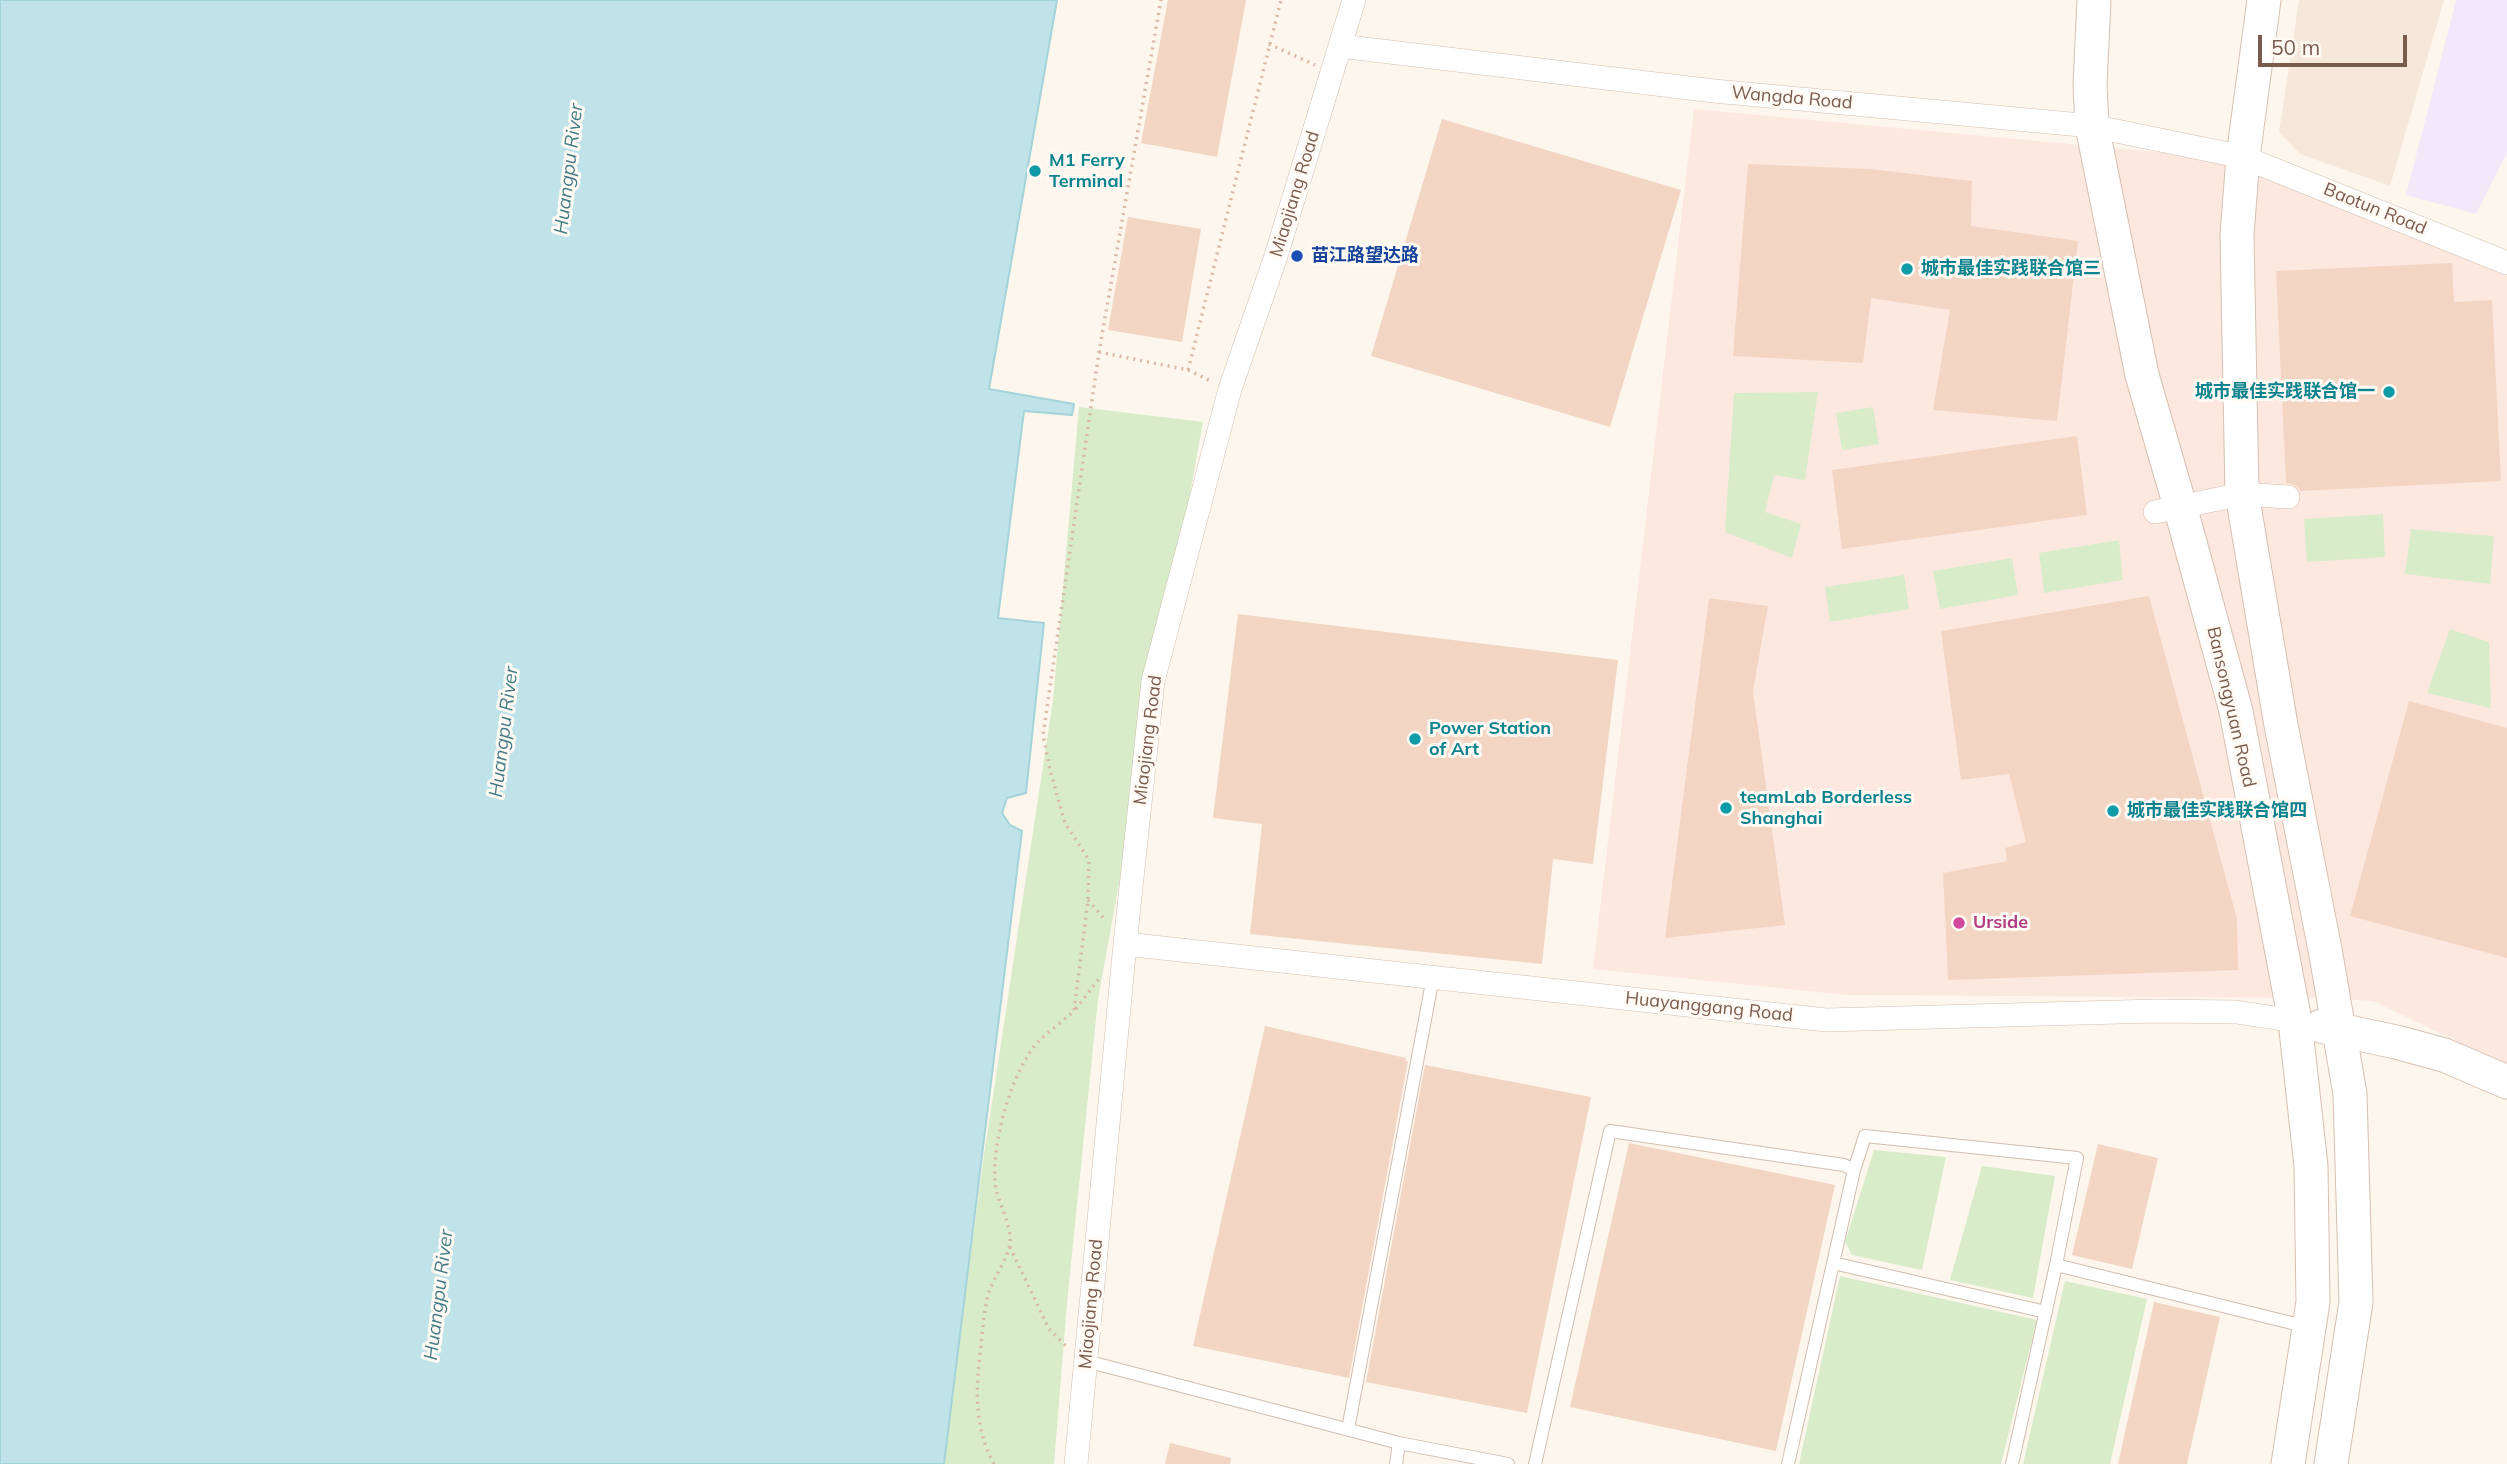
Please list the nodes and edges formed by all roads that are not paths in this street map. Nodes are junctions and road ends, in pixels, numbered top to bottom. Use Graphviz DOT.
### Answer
graph roads {
  1 [pos="1354,0"];
  2 [pos="2094,0"];
  3 [pos="2264,0"];
  4 [pos="1340,47"];
  5 [pos="2092,126"];
  6 [pos="2244,157"];
  7 [pos="2507,263"];
  8 [pos="2242,494"];
  9 [pos="2288,497"];
  10 [pos="2168,509"];
  11 [pos="1125,944"];
  12 [pos="1433,977"];
  13 [pos="2295,1021"];
  14 [pos="2340,1029"];
  15 [pos="2507,1082"];
  16 [pos="1854,1170"];
  17 [pos="1833,1262"];
  18 [pos="2056,1265"];
  19 [pos="2046,1312"];
  20 [pos="2309,1328"];
  21 [pos="1086,1361"];
  22 [pos="1348,1429"];
  23 [pos="1399,1443"];
  24 [pos="1076,1464"];
  25 [pos="1396,1464"];
  26 [pos="1508,1464"];
  27 [pos="1535,1464"];
  28 [pos="1788,1464"];
  29 [pos="2012,1464"];
  30 [pos="2288,1464"];
  31 [pos="2331,1464"];
  1 -- 4 [label="street, Miaojiang Road"];
  2 -- 5 [label="main road, Bansongyuan Road"];
  3 -- 6 [label="main road"];
  4 -- 5 [label="street, Wangda Road"];
  4 -- 11 [label="street, Miaojiang Road"];
  5 -- 6 [label="street, Wangda Road"];
  5 -- 10 [label="main road, Bansongyuan Road"];
  6 -- 7 [label="street, Baotun Road"];
  6 -- 8 [label="main road"];
  8 -- 9 [label="street"];
  8 -- 10 [label="street"];
  8 -- 14 [label="main road"];
  10 -- 13 [label="main road, Bansongyuan Road"];
  11 -- 12 [label="street, Huayanggang Road"];
  11 -- 21 [label="street, Miaojiang Road"];
  12 -- 13 [label="street, Huayanggang Road"];
  12 -- 22 [label="lane"];
  13 -- 14 [label="main road"];
  13 -- 20 [label="main road, Bansongyuan Road"];
  14 -- 15 [label="main road"];
  14 -- 31 [label="main road"];
  16 -- 17 [label="lane"];
  16 -- 18 [label="lane"];
  16 -- 27 [label="lane"];
  17 -- 19 [label="lane"];
  17 -- 28 [label="lane"];
  18 -- 19 [label="lane"];
  18 -- 20 [label="lane"];
  19 -- 29 [label="lane"];
  20 -- 30 [label="main road, Bansongyuan Road"];
  21 -- 22 [label="lane"];
  21 -- 24 [label="street, Miaojiang Road"];
  22 -- 23 [label="lane"];
  23 -- 25 [label="lane"];
  23 -- 26 [label="lane"];
}
